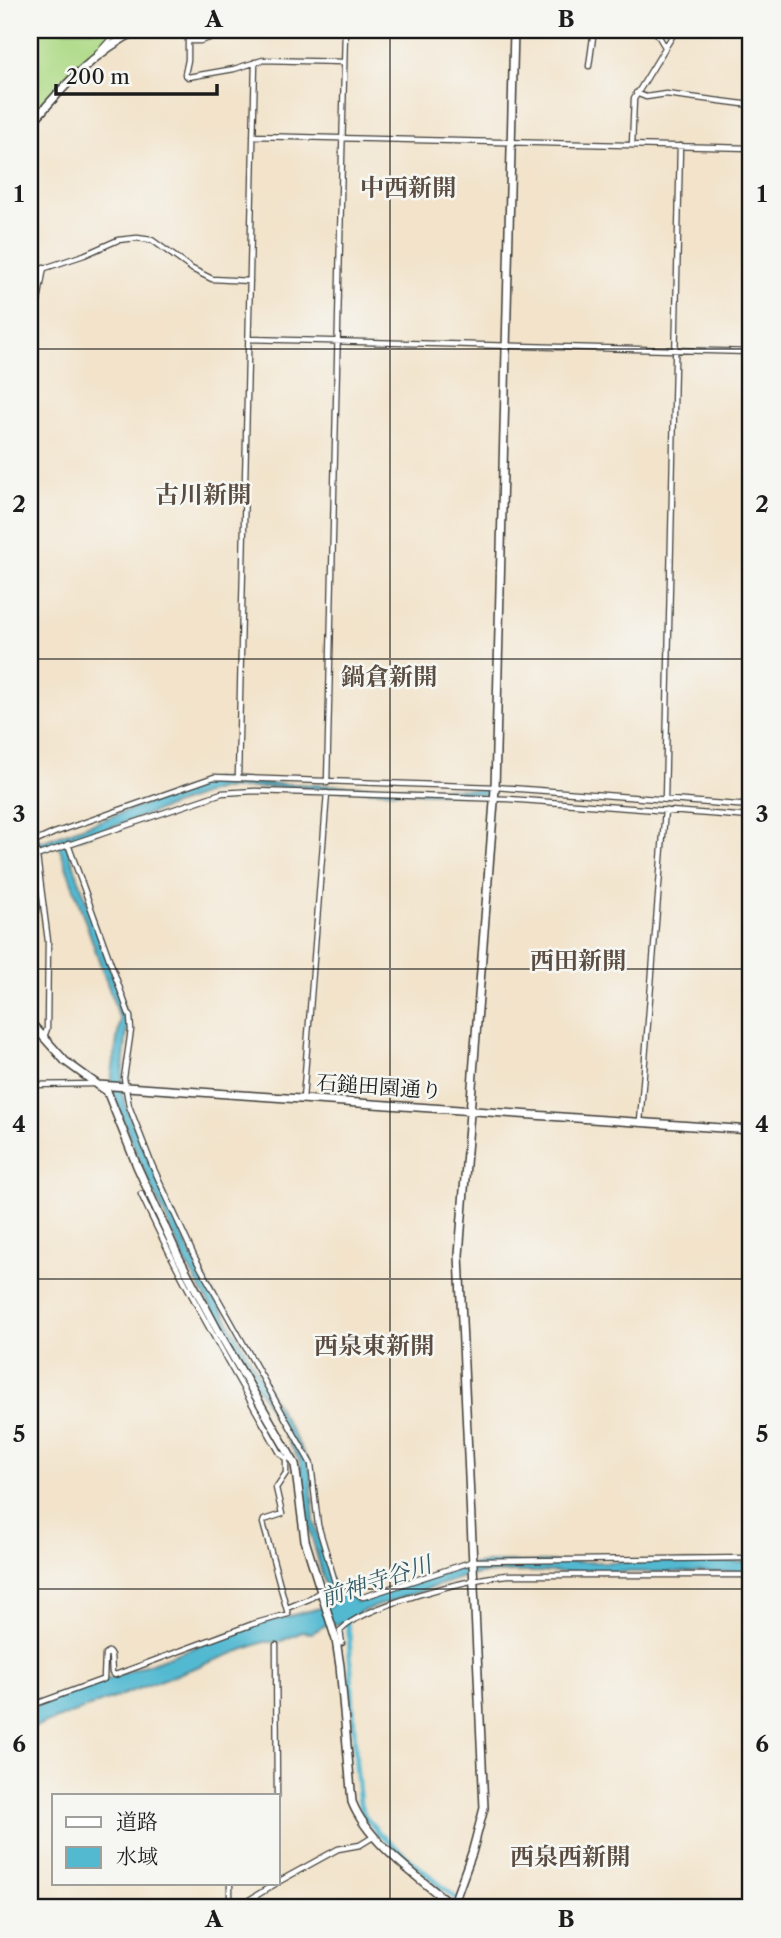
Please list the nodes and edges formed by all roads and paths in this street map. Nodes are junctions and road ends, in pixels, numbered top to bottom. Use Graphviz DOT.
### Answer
graph roads {
  1 [pos="119,30"];
  2 [pos="139,30"];
  3 [pos="188,30"];
  4 [pos="237,30"];
  5 [pos="345,30"];
  6 [pos="514,30"];
  7 [pos="594,30"];
  8 [pos="655,30"];
  9 [pos="676,30"];
  10 [pos="244,35"];
  11 [pos="188,41"];
  12 [pos="665,47"];
  13 [pos="95,57"];
  14 [pos="255,62"];
  15 [pos="343,62"];
  16 [pos="589,66"];
  17 [pos="636,93"];
  18 [pos="751,105"];
  19 [pos="30,125"];
  20 [pos="253,136"];
  21 [pos="342,138"];
  22 [pos="511,143"];
  23 [pos="632,145"];
  24 [pos="680,146"];
  25 [pos="751,148"];
  26 [pos="44,267"];
  27 [pos="30,273"];
  28 [pos="250,281"];
  29 [pos="248,339"];
  30 [pos="337,341"];
  31 [pos="506,346"];
  32 [pos="30,347"];
  33 [pos="675,350"];
  34 [pos="751,352"];
  35 [pos="238,777"];
  36 [pos="327,783"];
  37 [pos="327,793"];
  38 [pos="495,793"];
  39 [pos="664,800"];
  40 [pos="751,806"];
  41 [pos="664,810"];
  42 [pos="30,816"];
  43 [pos="751,817"];
  44 [pos="34,842"];
  45 [pos="68,844"];
  46 [pos="37,854"];
  47 [pos="30,858"];
  48 [pos="30,1022"];
  49 [pos="43,1038"];
  50 [pos="30,1085"];
  51 [pos="98,1085"];
  52 [pos="125,1087"];
  53 [pos="303,1100"];
  54 [pos="471,1111"];
  55 [pos="640,1123"];
  56 [pos="751,1130"];
  57 [pos="141,1194"];
  58 [pos="288,1458"];
  59 [pos="751,1558"];
  60 [pos="474,1562"];
  61 [pos="751,1575"];
  62 [pos="474,1578"];
  63 [pos="321,1591"];
  64 [pos="287,1608"];
  65 [pos="336,1644"];
  66 [pos="276,1645"];
  67 [pos="30,1706"];
  68 [pos="278,1794"];
  69 [pos="373,1837"];
  70 [pos="280,1881"];
  71 [pos="230,1885"];
  72 [pos="273,1885"];
  73 [pos="454,1904"];
  74 [pos="229,1908"];
  1 -- 13 [label="street"];
  2 -- 13 [label="street"];
  3 -- 11 [label="street"];
  4 -- 10 [label="street"];
  4 -- 11 [label="street"];
  5 -- 15 [label="street"];
  6 -- 22 [label="street"];
  7 -- 16 [label="street"];
  8 -- 12 [label="street"];
  9 -- 12 [label="street"];
  11 -- 14 [label="street"];
  12 -- 17 [label="street"];
  13 -- 19 [label="street"];
  14 -- 15 [label="street"];
  14 -- 20 [label="street"];
  15 -- 21 [label="street"];
  17 -- 18 [label="street"];
  17 -- 23 [label="street"];
  20 -- 21 [label="street"];
  20 -- 28 [label="street"];
  21 -- 22 [label="street"];
  21 -- 30 [label="street"];
  22 -- 23 [label="street"];
  22 -- 31 [label="street"];
  23 -- 24 [label="street"];
  24 -- 25 [label="street"];
  24 -- 33 [label="street"];
  26 -- 27 [label="street"];
  26 -- 28 [label="street"];
  26 -- 32 [label="street"];
  28 -- 29 [label="street"];
  29 -- 30 [label="street"];
  29 -- 35 [label="street"];
  30 -- 31 [label="street"];
  30 -- 36 [label="street"];
  31 -- 33 [label="street"];
  31 -- 38 [label="street"];
  33 -- 34 [label="street"];
  33 -- 39 [label="street"];
  35 -- 36 [label="street"];
  35 -- 44 [label="street"];
  36 -- 38 [label="street"];
  37 -- 38 [label="street"];
  37 -- 45 [label="street"];
  37 -- 53 [label="street"];
  38 -- 39 [label="street"];
  38 -- 41 [label="street"];
  38 -- 54 [label="street"];
  39 -- 40 [label="street"];
  41 -- 43 [label="street"];
  41 -- 55 [label="street"];
  42 -- 44 [label="street"];
  44 -- 46 [label="street"];
  45 -- 46 [label="street"];
  45 -- 52 [label="street"];
  46 -- 47 [label="street"];
  46 -- 49 [label="street"];
  48 -- 49 [label="street"];
  49 -- 51 [label="street"];
  50 -- 51 [label="street"];
  51 -- 52 [label="street, 石鎚田園通り"];
  51 -- 58 [label="street"];
  52 -- 53 [label="street, 石鎚田園通り"];
  52 -- 60 [label="street"];
  53 -- 54 [label="street, 石鎚田園通り"];
  54 -- 55 [label="street, 石鎚田園通り"];
  54 -- 60 [label="street"];
  55 -- 56 [label="street, 石鎚田園通り"];
  57 -- 58 [label="street"];
  58 -- 63 [label="street"];
  58 -- 64 [label="street"];
  59 -- 60 [label="street"];
  60 -- 62 [label="street"];
  61 -- 62 [label="street"];
  62 -- 65 [label="street"];
  62 -- 73 [label="street"];
  63 -- 64 [label="street"];
  63 -- 65 [label="street"];
  64 -- 67 [label="street"];
  65 -- 69 [label="street"];
  66 -- 68 [label="street"];
  69 -- 70 [label="street"];
  69 -- 73 [label="street"];
  71 -- 74 [label="street"];
  72 -- 74 [label="street"];
}
